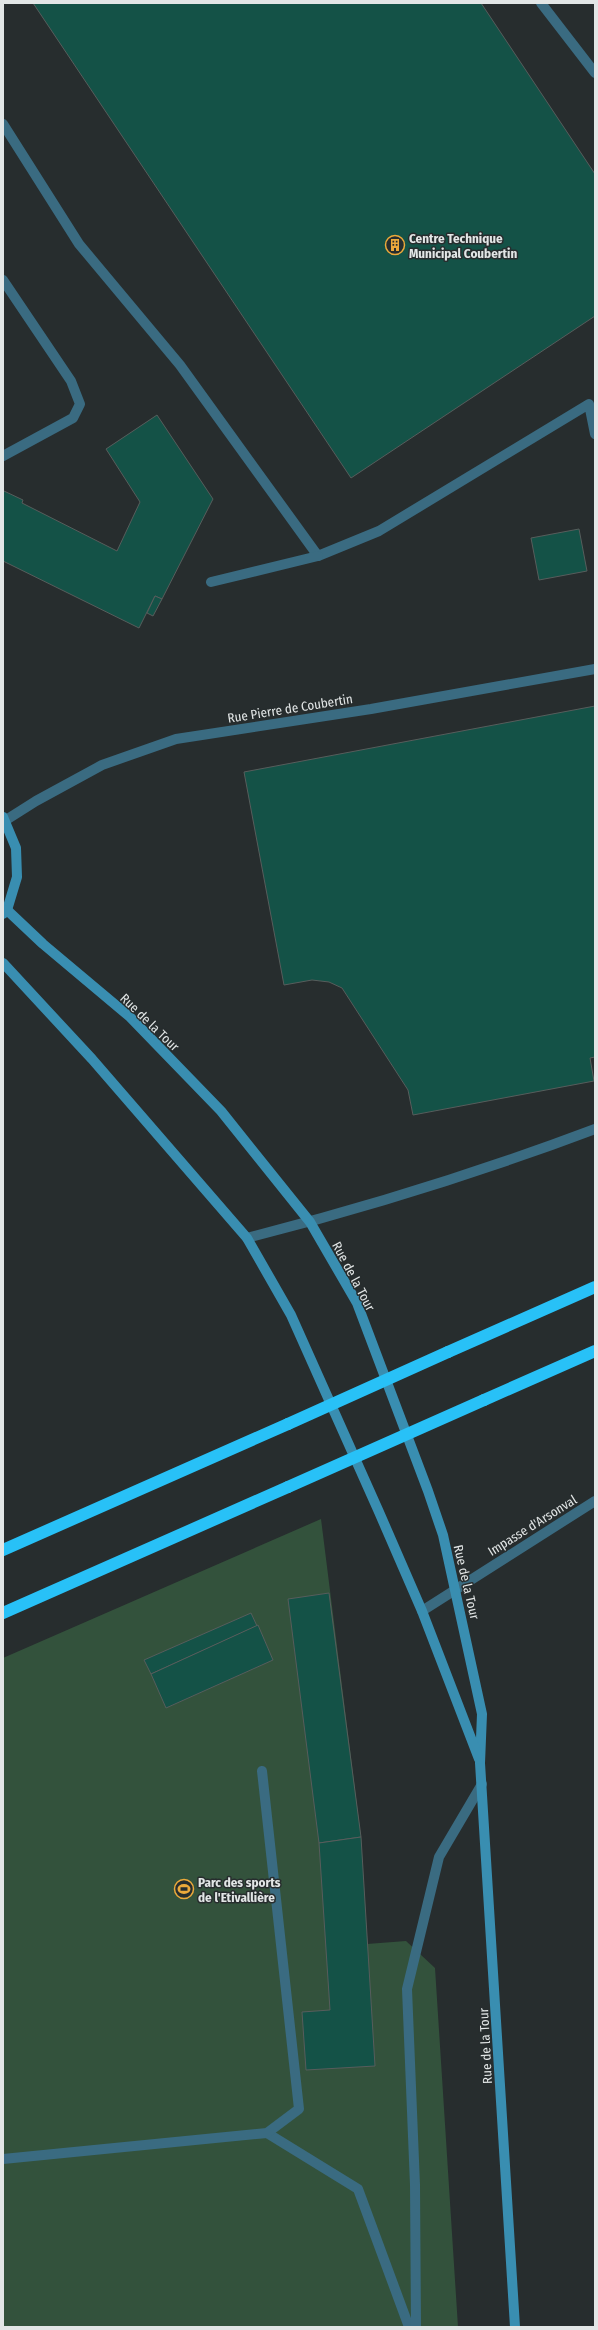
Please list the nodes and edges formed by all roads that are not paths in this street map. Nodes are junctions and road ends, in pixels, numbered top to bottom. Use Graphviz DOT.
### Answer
graph roads {
  1 [pos="541,3"];
  2 [pos="595,74"];
  3 [pos="3,124"];
  4 [pos="3,280"];
  5 [pos="592,402"];
  6 [pos="595,434"];
  7 [pos="3,456"];
  8 [pos="318,556"];
  9 [pos="211,582"];
  10 [pos="595,669"];
  11 [pos="4,819"];
  12 [pos="5,912"];
  13 [pos="3,963"];
  14 [pos="595,1129"];
  15 [pos="310,1222"];
  16 [pos="247,1238"];
  17 [pos="595,1287"];
  18 [pos="595,1351"];
  19 [pos="595,1500"];
  20 [pos="3,1550"];
  21 [pos="455,1588"];
  22 [pos="422,1610"];
  23 [pos="3,1613"];
  24 [pos="480,1763"];
  25 [pos="262,1771"];
  26 [pos="482,1784"];
  27 [pos="267,2133"];
  28 [pos="3,2160"];
  29 [pos="409,2327"];
  30 [pos="416,2327"];
  31 [pos="514,2327"];
  1 -- 2 [label="street"];
  3 -- 8 [label="street"];
  4 -- 7 [label="street"];
  5 -- 6 [label="street"];
  5 -- 8 [label="street"];
  8 -- 9 [label="street"];
  10 -- 11 [label="street, Rue Pierre de Coubertin"];
  11 -- 12 [label="street"];
  12 -- 15 [label="street, Rue de la Tour"];
  13 -- 16 [label="street, Rue de la Tour"];
  14 -- 15 [label="street"];
  15 -- 16 [label="street"];
  15 -- 21 [label="street, Rue de la Tour"];
  16 -- 22 [label="street, Rue de la Tour"];
  17 -- 20 [label="highway, bridge"];
  18 -- 23 [label="highway, bridge"];
  19 -- 21 [label="street, Impasse d'Arsonval"];
  21 -- 22 [label="street, Impasse d'Arsonval"];
  21 -- 24 [label="street, Rue de la Tour"];
  22 -- 24 [label="street, Rue de la Tour"];
  24 -- 26 [label="street, Rue de la Tour"];
  25 -- 27 [label="street"];
  26 -- 30 [label="street"];
  26 -- 31 [label="street, Rue de la Tour"];
  27 -- 28 [label="street"];
  27 -- 29 [label="street"];
}
